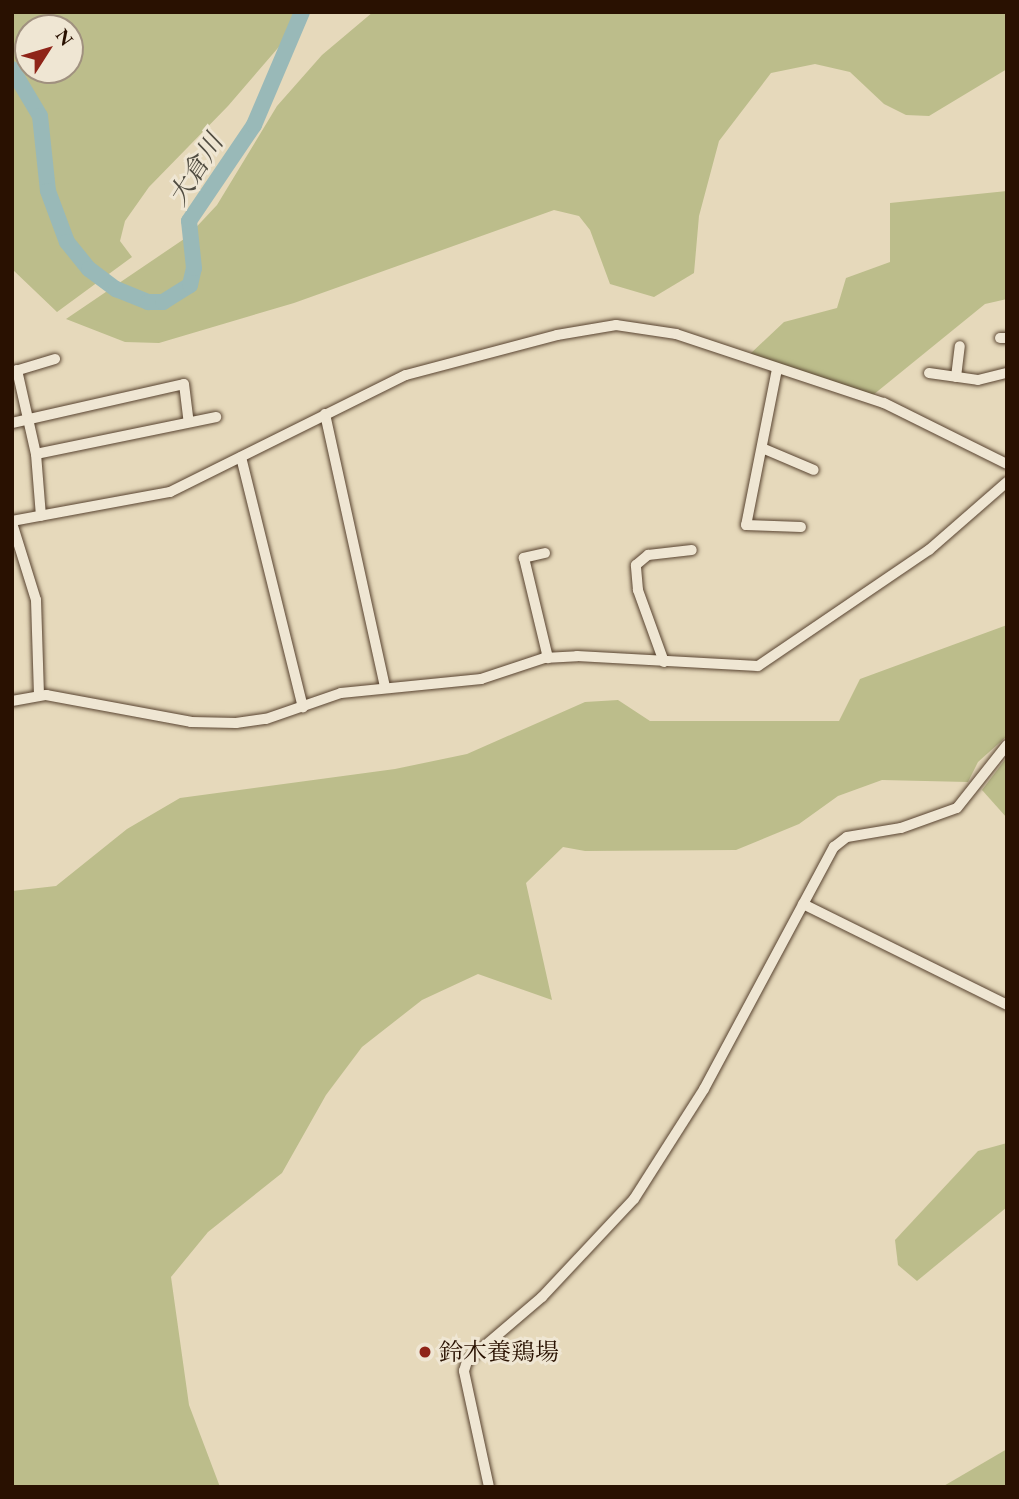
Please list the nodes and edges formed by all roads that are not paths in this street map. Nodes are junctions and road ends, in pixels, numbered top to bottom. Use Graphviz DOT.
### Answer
graph roads {
  1 [pos="960,346"];
  2 [pos="55,359"];
  3 [pos="777,369"];
  4 [pos="15,371"];
  5 [pos="929,373"];
  6 [pos="1007,373"];
  7 [pos="956,377"];
  8 [pos="325,414"];
  9 [pos="216,417"];
  10 [pos="28,419"];
  11 [pos="189,422"];
  12 [pos="12,423"];
  13 [pos="762,448"];
  14 [pos="36,454"];
  15 [pos="241,457"];
  16 [pos="1007,464"];
  17 [pos="814,470"];
  18 [pos="1007,482"];
  19 [pos="41,516"];
  20 [pos="12,522"];
  21 [pos="801,527"];
  22 [pos="692,551"];
  23 [pos="545,554"];
  24 [pos="548,658"];
  25 [pos="664,662"];
  26 [pos="385,688"];
  27 [pos="39,695"];
  28 [pos="12,701"];
  29 [pos="303,707"];
  30 [pos="1007,745"];
  31 [pos="803,904"];
  32 [pos="1007,1005"];
  33 [pos="489,1487"];
  1 -- 7 [label="street"];
  2 -- 4 [label="street"];
  3 -- 8 [label="street"];
  3 -- 13 [label="street"];
  3 -- 16 [label="street"];
  4 -- 10 [label="street"];
  5 -- 7 [label="street"];
  6 -- 7 [label="street"];
  8 -- 15 [label="street"];
  8 -- 26 [label="street"];
  9 -- 11 [label="street"];
  10 -- 11 [label="street"];
  10 -- 12 [label="street"];
  10 -- 14 [label="street"];
  11 -- 14 [label="street"];
  13 -- 17 [label="street"];
  13 -- 21 [label="street"];
  14 -- 19 [label="street"];
  15 -- 19 [label="street"];
  15 -- 29 [label="street"];
  18 -- 25 [label="street"];
  19 -- 20 [label="street"];
  20 -- 27 [label="street"];
  22 -- 25 [label="street"];
  23 -- 24 [label="street"];
  24 -- 25 [label="street"];
  24 -- 26 [label="street"];
  26 -- 29 [label="street"];
  27 -- 28 [label="street"];
  27 -- 29 [label="street"];
  30 -- 31 [label="street"];
  31 -- 32 [label="street"];
  31 -- 33 [label="street"];
}
